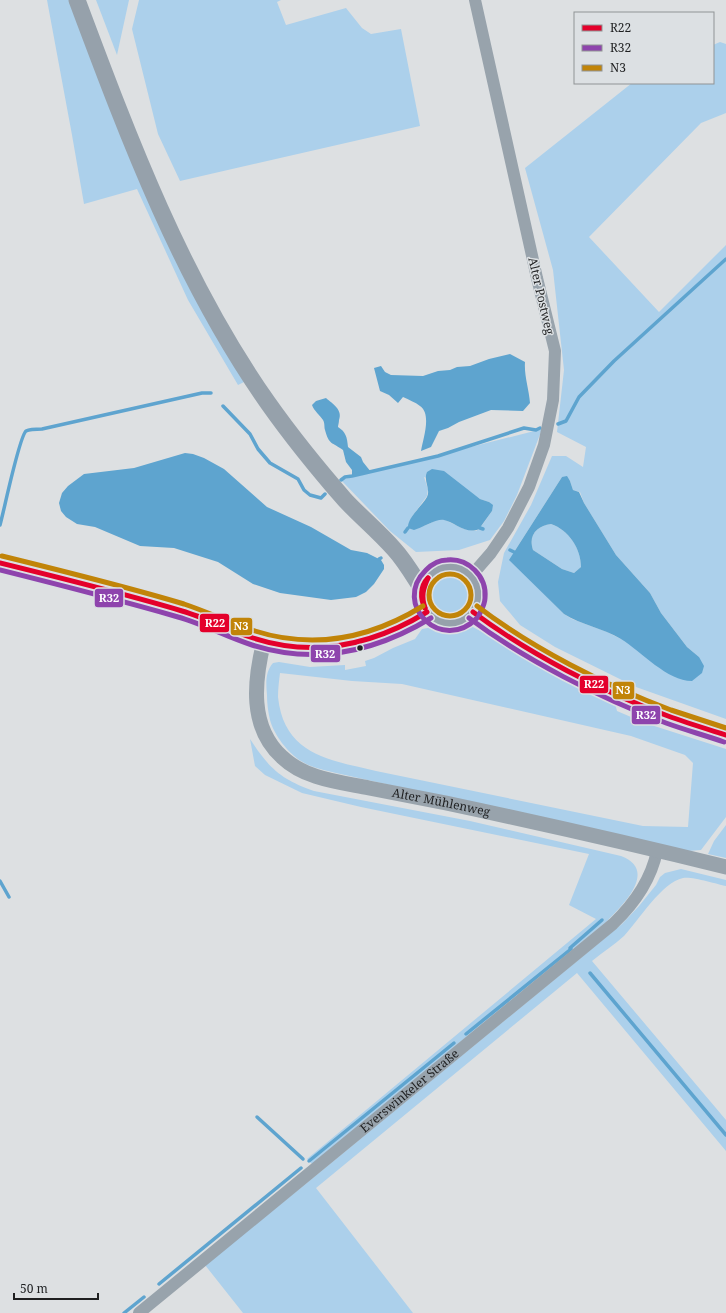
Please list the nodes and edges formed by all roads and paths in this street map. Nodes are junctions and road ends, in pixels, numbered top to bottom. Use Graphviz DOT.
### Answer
graph roads {
  1 [pos="77,0"];
  2 [pos="475,0"];
  3 [pos="394,549"];
  4 [pos="0,564"];
  5 [pos="438,569"];
  6 [pos="471,576"];
  7 [pos="422,589"];
  8 [pos="427,612"];
  9 [pos="473,612"];
  10 [pos="264,641"];
  11 [pos="726,735"];
  12 [pos="657,851"];
  13 [pos="726,867"];
  14 [pos="140,1313"];
  1 -- 3 [label="main road"];
  2 -- 6 [label="street, Alter Postweg"];
  3 -- 5 [label="main road"];
  3 -- 7 [label="main road"];
  4 -- 10 [label="street"];
  5 -- 6 [label="main road"];
  5 -- 7 [label="main road"];
  6 -- 9 [label="main road"];
  7 -- 8 [label="main road"];
  8 -- 9 [label="main road"];
  8 -- 10 [label="street"];
  9 -- 11 [label="main road"];
  10 -- 12 [label="street, Alter Mühlenweg"];
  12 -- 13 [label="street, Alter Mühlenweg"];
  12 -- 14 [label="street, Everswinkeler Straße"];
}
